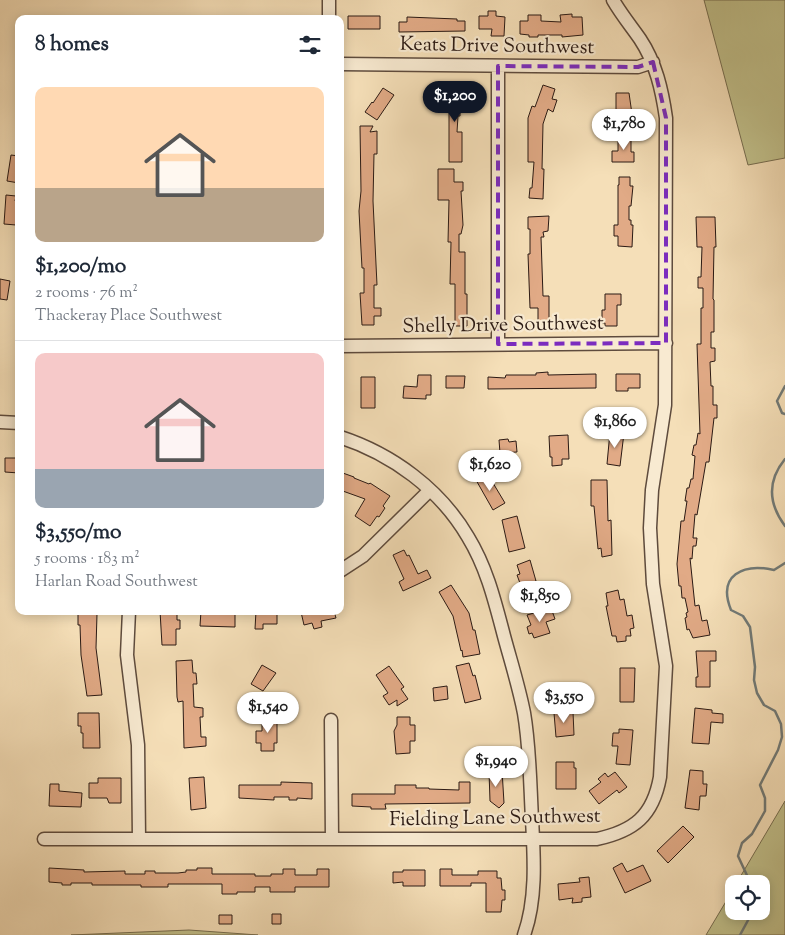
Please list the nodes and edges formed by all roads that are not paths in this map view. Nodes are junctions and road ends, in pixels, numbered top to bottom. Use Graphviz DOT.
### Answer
graph roads {
  1 [pos="329,0"];
  2 [pos="613,0"];
  3 [pos="329,15"];
  4 [pos="653,62"];
  5 [pos="344,64"];
  6 [pos="498,66"];
  7 [pos="666,343"];
  8 [pos="498,344"];
  9 [pos="344,346"];
  10 [pos="0,422"];
  11 [pos="15,423"];
  12 [pos="344,438"];
  13 [pos="430,490"];
  14 [pos="344,568"];
  15 [pos="129,615"];
  16 [pos="331,720"];
  17 [pos="44,839"];
  18 [pos="139,839"];
  19 [pos="332,839"];
  20 [pos="533,839"];
  21 [pos="524,935"];
  1 -- 3 [label="street"];
  2 -- 4 [label="street, Fielding Lane Southwest"];
  4 -- 6 [label="street, Keats Drive Southwest"];
  4 -- 7 [label="street, Fielding Lane Southwest"];
  5 -- 6 [label="street, Keats Drive Southwest"];
  6 -- 8 [label="street"];
  7 -- 8 [label="street, Shelly Drive Southwest"];
  7 -- 20 [label="street, Fielding Lane Southwest"];
  8 -- 9 [label="street, Shelly Drive Southwest"];
  10 -- 11 [label="street"];
  12 -- 13 [label="street"];
  13 -- 14 [label="street"];
  13 -- 20 [label="street"];
  15 -- 18 [label="street"];
  16 -- 19 [label="street"];
  17 -- 18 [label="street, Fielding Lane Southwest"];
  18 -- 19 [label="street, Fielding Lane Southwest"];
  19 -- 20 [label="street, Fielding Lane Southwest"];
  20 -- 21 [label="street"];
}
